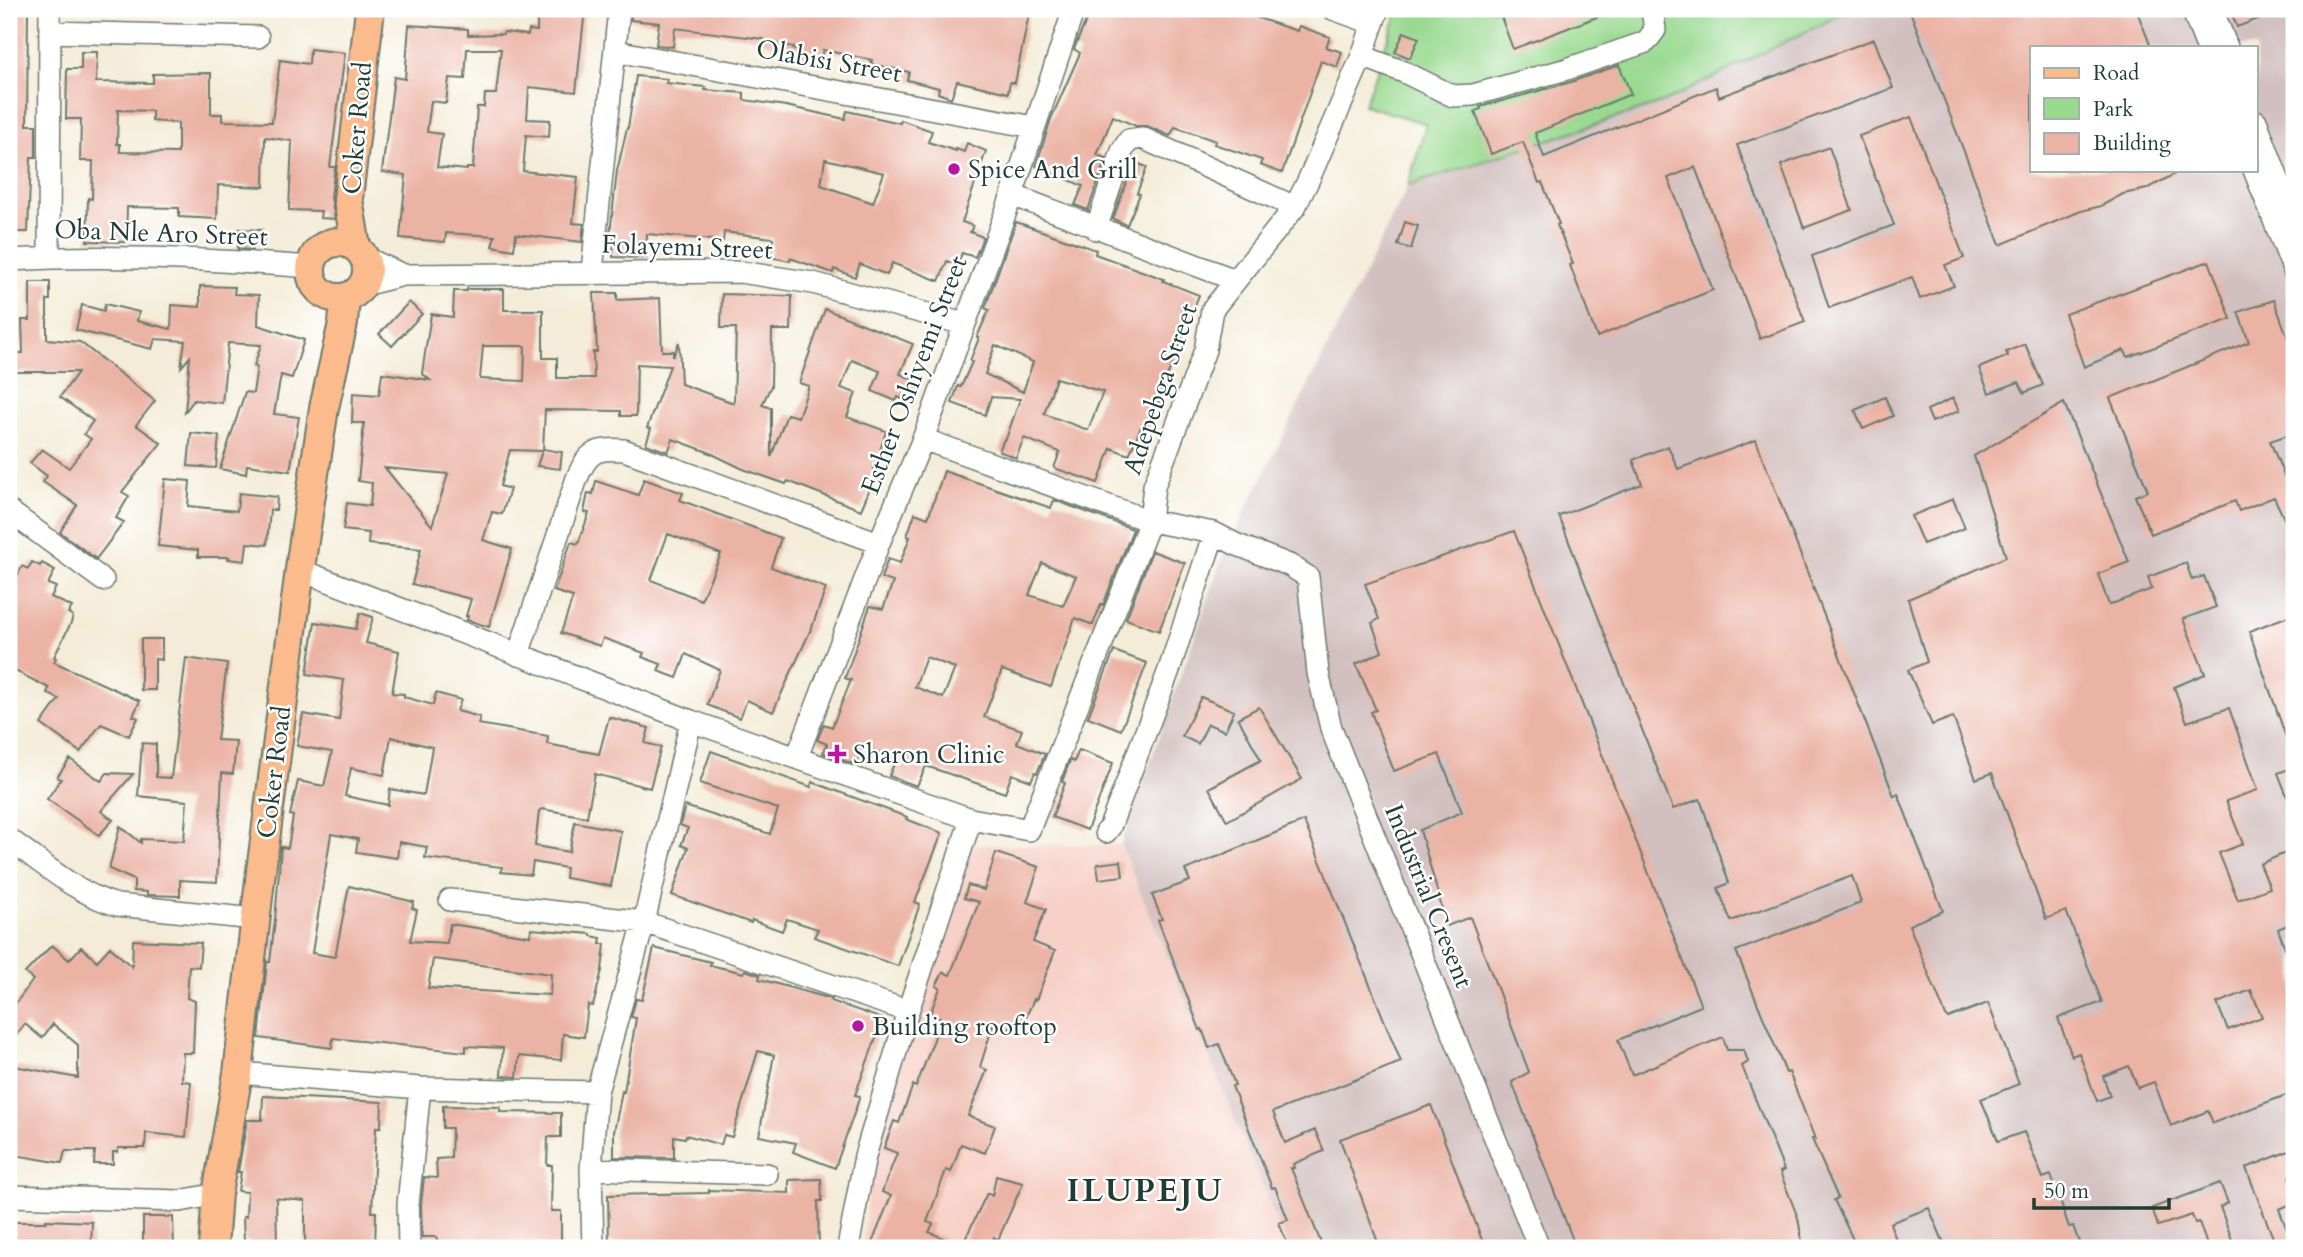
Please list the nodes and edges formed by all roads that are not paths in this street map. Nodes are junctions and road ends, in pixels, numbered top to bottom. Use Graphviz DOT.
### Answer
graph roads {
  1 [pos="50,9"];
  2 [pos="370,9"];
  3 [pos="619,9"];
  4 [pos="1074,9"];
  5 [pos="1333,9"];
  6 [pos="1651,9"];
  7 [pos="2192,9"];
  8 [pos="2212,9"];
  9 [pos="1375,16"];
  10 [pos="50,32"];
  11 [pos="258,37"];
  12 [pos="2207,46"];
  13 [pos="2227,46"];
  14 [pos="615,51"];
  15 [pos="1362,56"];
  16 [pos="2258,126"];
  17 [pos="1034,127"];
  18 [pos="2255,172"];
  19 [pos="1012,195"];
  20 [pos="1295,207"];
  21 [pos="2294,221"];
  22 [pos="1096,229"];
  23 [pos="49,257"];
  24 [pos="9,260"];
  25 [pos="311,267"];
  26 [pos="592,271"];
  27 [pos="2294,271"];
  28 [pos="348,272"];
  29 [pos="1235,280"];
  30 [pos="964,324"];
  31 [pos="923,439"];
  32 [pos="9,511"];
  33 [pos="1157,523"];
  34 [pos="1214,533"];
  35 [pos="878,543"];
  36 [pos="300,570"];
  37 [pos="103,580"];
  38 [pos="517,655"];
  39 [pos="691,721"];
  40 [pos="797,757"];
  41 [pos="971,819"];
  42 [pos="1105,832"];
  43 [pos="9,839"];
  44 [pos="450,900"];
  45 [pos="255,919"];
  46 [pos="644,922"];
  47 [pos="908,1011"];
  48 [pos="238,1073"];
  49 [pos="420,1088"];
  50 [pos="597,1092"];
  51 [pos="591,1169"];
  52 [pos="766,1174"];
  53 [pos="217,1194"];
  54 [pos="9,1196"];
  55 [pos="212,1248"];
  56 [pos="408,1248"];
  57 [pos="593,1248"];
  58 [pos="848,1248"];
  59 [pos="1539,1248"];
  1 -- 10 [label="street"];
  2 -- 28 [label="main road, Coker Road"];
  3 -- 14 [label="street"];
  4 -- 17 [label="street, Esther Oshiyemi Street"];
  5 -- 9 [label="street"];
  6 -- 15 [label="street"];
  7 -- 12 [label="street"];
  8 -- 13 [label="street"];
  9 -- 15 [label="street, Adepebga Street"];
  10 -- 11 [label="street"];
  10 -- 23 [label="street"];
  14 -- 17 [label="street, Olabisi Street"];
  14 -- 26 [label="street"];
  15 -- 20 [label="street, Adepebga Street"];
  16 -- 21 [label="street"];
  17 -- 19 [label="street, Esther Oshiyemi Street"];
  18 -- 27 [label="street"];
  19 -- 22 [label="street"];
  19 -- 30 [label="street, Esther Oshiyemi Street"];
  20 -- 22 [label="street"];
  20 -- 29 [label="street, Adepebga Street"];
  22 -- 29 [label="street"];
  23 -- 24 [label="street, Oba Nle Aro Street"];
  23 -- 25 [label="street, Oba Nle Aro Street"];
  25 -- 28 [label="main road"];
  26 -- 28 [label="street, Folayemi Street"];
  26 -- 30 [label="street, Folayemi Street"];
  28 -- 36 [label="main road, Coker Road"];
  29 -- 33 [label="street, Adepebga Street"];
  30 -- 31 [label="street, Esther Oshiyemi Street"];
  31 -- 33 [label="street"];
  31 -- 35 [label="street, Esther Oshiyemi Street"];
  32 -- 37 [label="street"];
  33 -- 34 [label="street"];
  33 -- 41 [label="street, Adepebga Street"];
  34 -- 42 [label="street"];
  34 -- 59 [label="street, Industrial Cresent"];
  35 -- 38 [label="street"];
  35 -- 40 [label="street, Esther Oshiyemi Street"];
  36 -- 38 [label="street"];
  36 -- 45 [label="main road, Coker Road"];
  38 -- 39 [label="street"];
  39 -- 40 [label="street"];
  39 -- 46 [label="street"];
  40 -- 41 [label="street"];
  41 -- 47 [label="street"];
  43 -- 45 [label="street"];
  44 -- 46 [label="street"];
  45 -- 48 [label="main road, Coker Road"];
  46 -- 47 [label="street"];
  46 -- 50 [label="street"];
  47 -- 58 [label="street"];
  48 -- 49 [label="street"];
  48 -- 53 [label="main road, Coker Road"];
  49 -- 50 [label="street"];
  49 -- 56 [label="street"];
  50 -- 51 [label="street"];
  51 -- 52 [label="street"];
  51 -- 57 [label="street"];
  53 -- 54 [label="street"];
  53 -- 55 [label="main road, Coker Road"];
}
